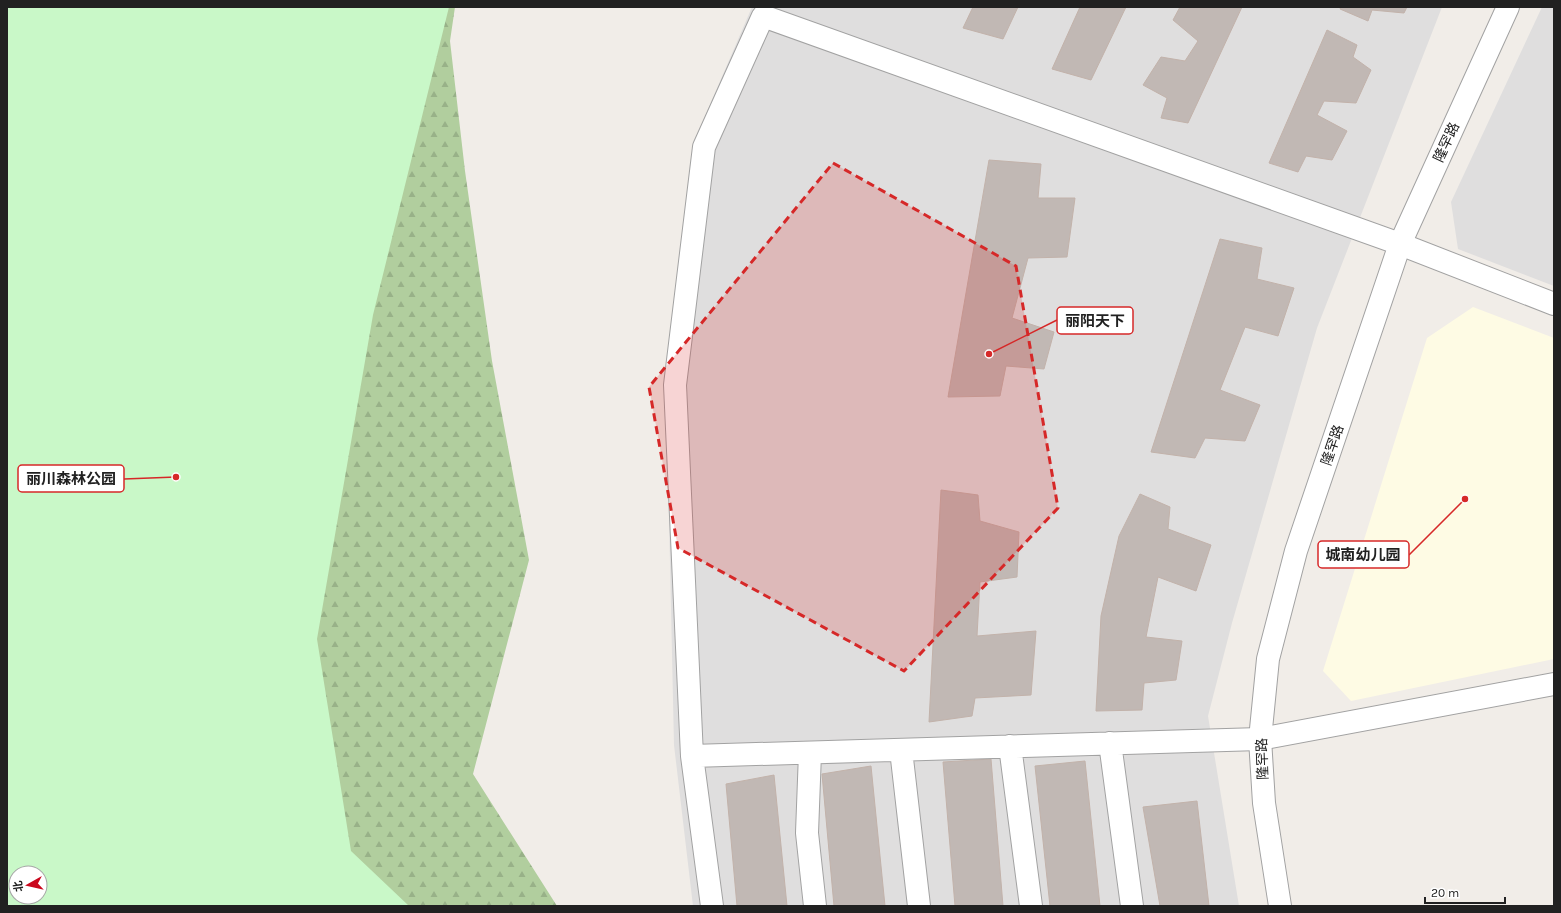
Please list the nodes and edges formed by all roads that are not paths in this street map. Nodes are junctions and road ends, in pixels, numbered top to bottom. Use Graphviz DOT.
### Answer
graph roads {
  1 [pos="1508,7"];
  2 [pos="1400,244"];
  3 [pos="1554,304"];
  4 [pos="1554,684"];
  5 [pos="1260,739"];
  6 [pos="1110,743"];
  7 [pos="1010,746"];
  8 [pos="901,750"];
  9 [pos="810,753"];
  10 [pos="692,756"];
  11 [pos="712,906"];
  12 [pos="815,906"];
  13 [pos="919,906"];
  14 [pos="1031,906"];
  15 [pos="1132,906"];
  16 [pos="1280,906"];
  1 -- 2 [label="street, 隆罕路"];
  2 -- 3 [label="street"];
  2 -- 5 [label="street, 隆罕路"];
  2 -- 10 [label="street"];
  4 -- 5 [label="street"];
  5 -- 6 [label="street"];
  5 -- 16 [label="street, 隆罕路"];
  6 -- 7 [label="street"];
  6 -- 15 [label="street"];
  7 -- 8 [label="street"];
  7 -- 14 [label="street"];
  8 -- 9 [label="street"];
  8 -- 13 [label="street"];
  9 -- 10 [label="street"];
  9 -- 12 [label="street"];
  10 -- 11 [label="street"];
}
